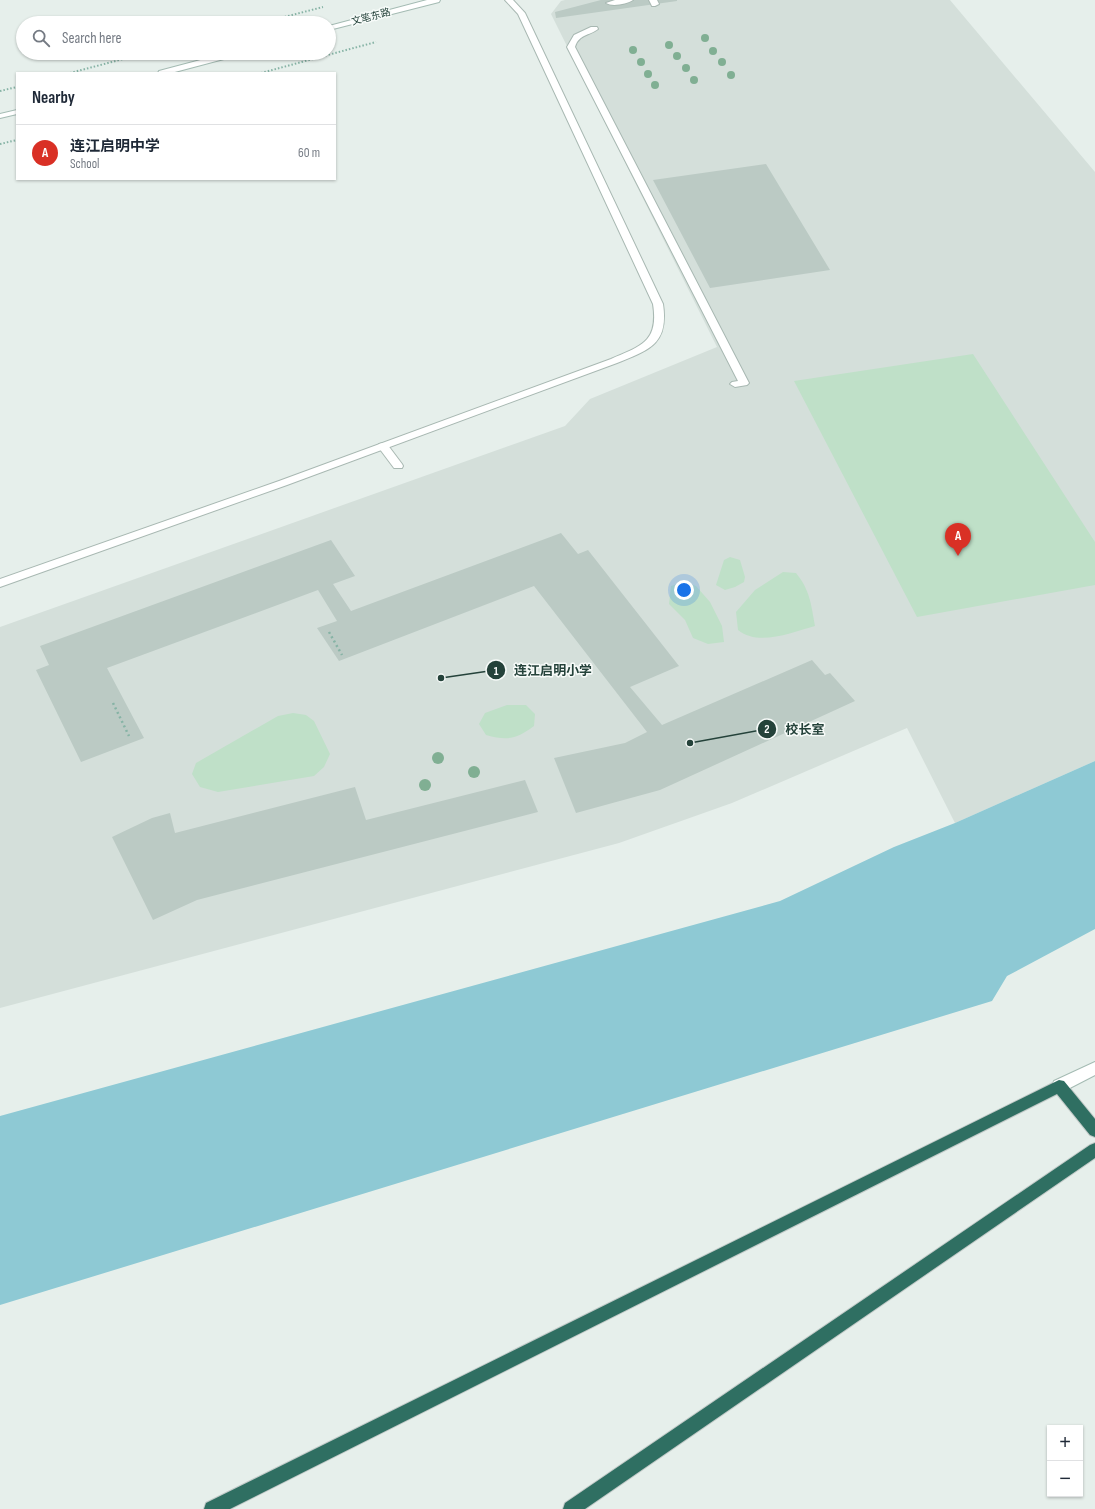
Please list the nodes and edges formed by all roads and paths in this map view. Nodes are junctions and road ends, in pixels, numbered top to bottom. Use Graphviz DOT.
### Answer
graph roads {
  1 [pos="436,0"];
  2 [pos="509,0"];
  3 [pos="629,0"];
  4 [pos="611,4"];
  5 [pos="325,6"];
  6 [pos="287,16"];
  7 [pos="336,26"];
  8 [pos="594,29"];
  9 [pos="376,42"];
  10 [pos="336,53"];
  11 [pos="119,60"];
  12 [pos="210,60"];
  13 [pos="309,60"];
  14 [pos="74,72"];
  15 [pos="166,72"];
  16 [pos="265,72"];
  17 [pos="16,87"];
  18 [pos="0,91"];
  19 [pos="16,112"];
  20 [pos="0,116"];
  21 [pos="16,140"];
  22 [pos="0,144"];
  23 [pos="736,384"];
  24 [pos="383,446"];
  25 [pos="398,466"];
  26 [pos="0,583"];
  27 [pos="328,632"];
  28 [pos="342,654"];
  29 [pos="114,703"];
  30 [pos="129,736"];
  31 [pos="1095,1068"];
  32 [pos="1059,1086"];
  33 [pos="1095,1130"];
  34 [pos="1095,1150"];
  35 [pos="212,1509"];
  36 [pos="571,1509"];
  1 -- 7 [label="street, 文笔东路"];
  2 -- 24 [label="street"];
  3 -- 4 [label="street"];
  5 -- 6 [label="path"];
  8 -- 23 [label="street"];
  9 -- 10 [label="path"];
  11 -- 14 [label="path"];
  12 -- 15 [label="street"];
  13 -- 16 [label="path"];
  17 -- 18 [label="path"];
  19 -- 20 [label="street"];
  21 -- 22 [label="path"];
  24 -- 25 [label="street"];
  24 -- 26 [label="street"];
  27 -- 28 [label="path"];
  29 -- 30 [label="path"];
  31 -- 32 [label="street"];
  32 -- 33 [label="highway"];
  32 -- 35 [label="highway"];
  34 -- 36 [label="highway"];
}
